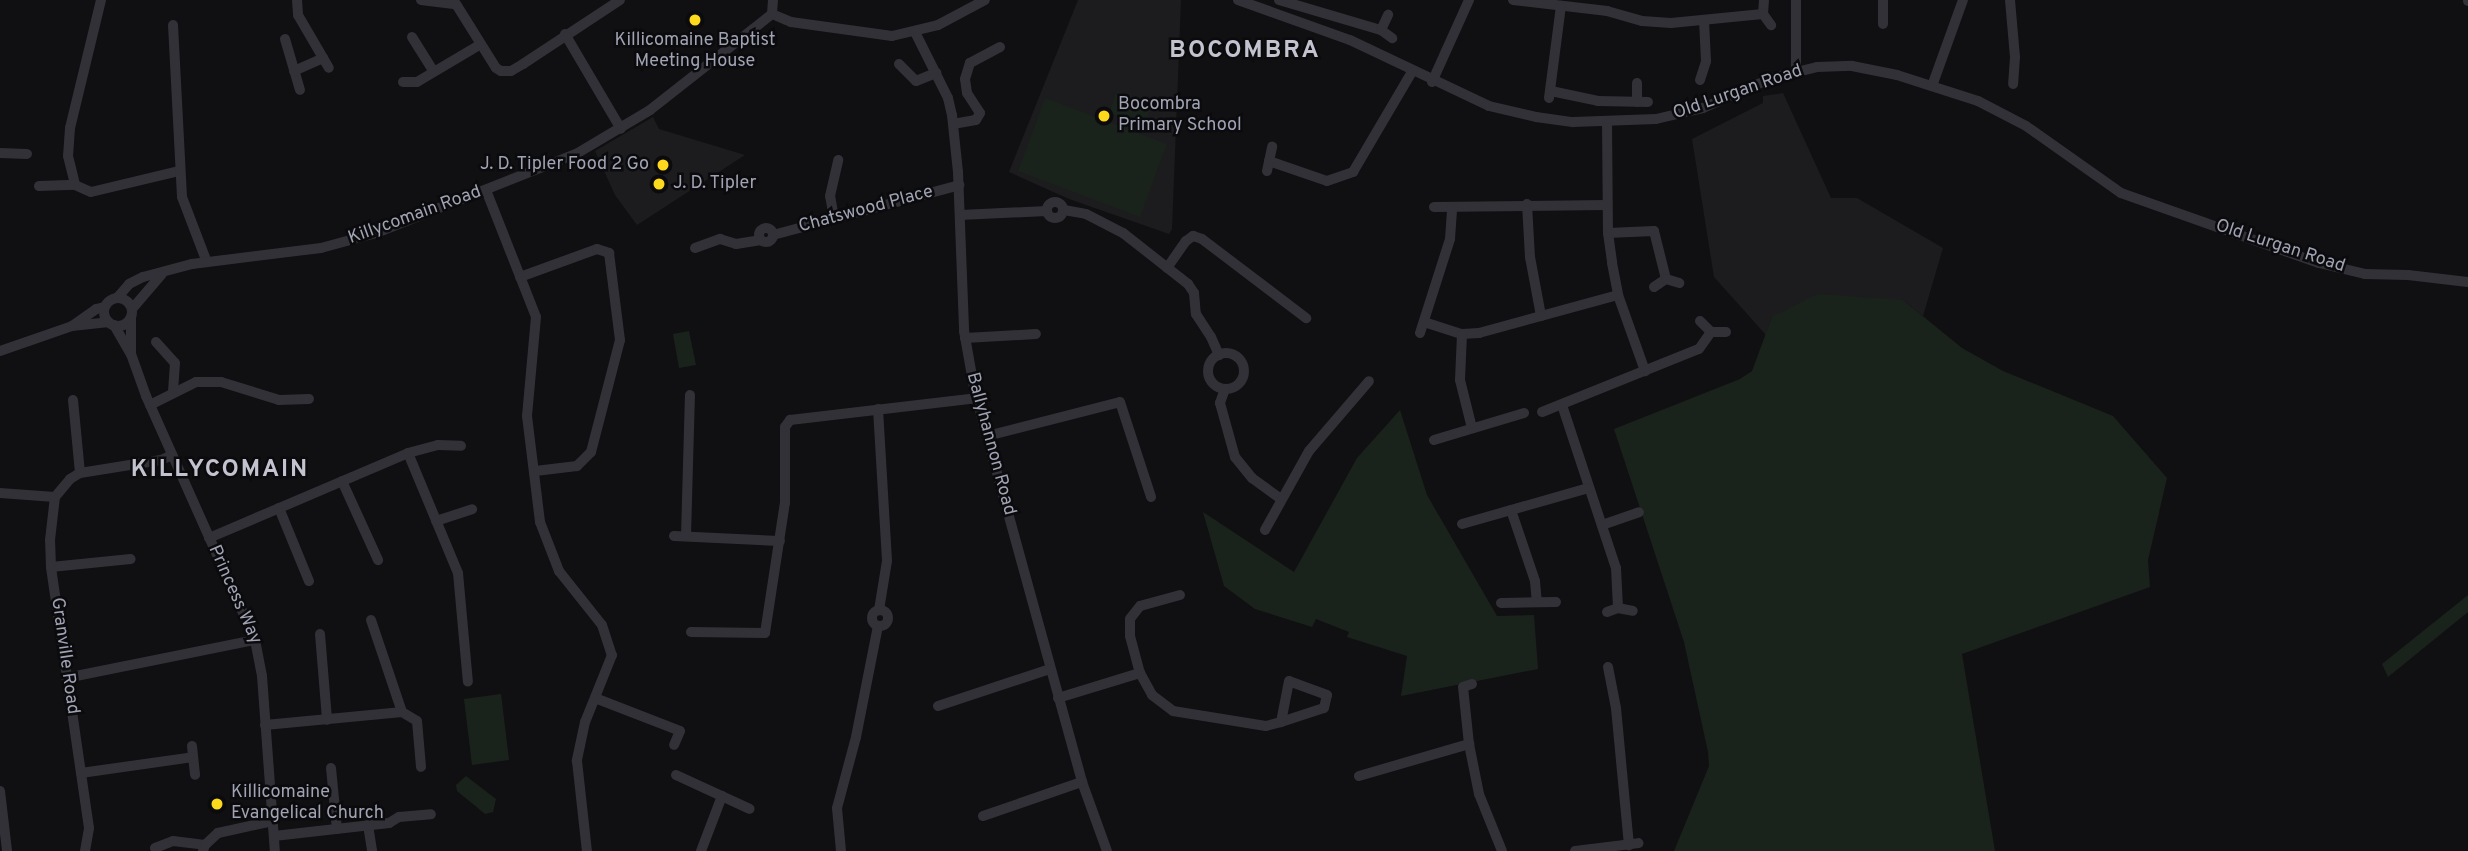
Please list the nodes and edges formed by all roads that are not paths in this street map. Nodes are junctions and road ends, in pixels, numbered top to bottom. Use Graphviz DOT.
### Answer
graph roads {
  1 [pos="100,0"];
  2 [pos="297,0"];
  3 [pos="416,0"];
  4 [pos="421,0"];
  5 [pos="620,0"];
  6 [pos="773,0"];
  7 [pos="985,0"];
  8 [pos="1238,0"];
  9 [pos="1279,0"];
  10 [pos="1469,0"];
  11 [pos="1513,0"];
  12 [pos="1764,0"];
  13 [pos="1796,0"];
  14 [pos="1883,0"];
  15 [pos="1963,0"];
  16 [pos="2010,0"];
  17 [pos="1302,4"];
  18 [pos="1608,5"];
  19 [pos="1560,6"];
  20 [pos="772,14"];
  21 [pos="1763,14"];
  22 [pos="1388,15"];
  23 [pos="1704,20"];
  24 [pos="1883,24"];
  25 [pos="173,25"];
  26 [pos="1771,25"];
  27 [pos="1381,30"];
  28 [pos="915,32"];
  29 [pos="565,34"];
  30 [pos="412,37"];
  31 [pos="1392,38"];
  32 [pos="285,40"];
  33 [pos="481,44"];
  34 [pos="1000,47"];
  35 [pos="323,58"];
  36 [pos="899,64"];
  37 [pos="329,68"];
  38 [pos="2003,69"];
  39 [pos="2015,70"];
  40 [pos="293,71"];
  41 [pos="433,71"];
  42 [pos="1796,71"];
  43 [pos="1412,72"];
  44 [pos="936,73"];
  45 [pos="403,82"];
  46 [pos="1432,82"];
  47 [pos="1637,83"];
  48 [pos="1698,83"];
  49 [pos="2013,84"];
  50 [pos="1932,86"];
  51 [pos="300,90"];
  52 [pos="1607,122"];
  53 [pos="953,124"];
  54 [pos="621,129"];
  55 [pos="1272,147"];
  56 [pos="0,153"];
  57 [pos="27,154"];
  58 [pos="838,160"];
  59 [pos="179,171"];
  60 [pos="75,185"];
  61 [pos="39,186"];
  62 [pos="959,186"];
  63 [pos="486,190"];
  64 [pos="1527,204"];
  65 [pos="1607,205"];
  66 [pos="1434,207"];
  67 [pos="1452,208"];
  68 [pos="960,215"];
  69 [pos="834,218"];
  70 [pos="1608,233"];
  71 [pos="695,248"];
  72 [pos="206,260"];
  73 [pos="1167,268"];
  74 [pos="164,273"];
  75 [pos="520,277"];
  76 [pos="1666,279"];
  77 [pos="2468,282"];
  78 [pos="1679,283"];
  79 [pos="1654,287"];
  80 [pos="1618,295"];
  81 [pos="117,298"];
  82 [pos="105,307"];
  83 [pos="132,313"];
  84 [pos="1541,316"];
  85 [pos="1306,318"];
  86 [pos="1700,321"];
  87 [pos="111,324"];
  88 [pos="72,326"];
  89 [pos="1711,332"];
  90 [pos="1726,332"];
  91 [pos="1036,334"];
  92 [pos="1462,334"];
  93 [pos="965,338"];
  94 [pos="156,342"];
  95 [pos="0,351"];
  96 [pos="131,354"];
  97 [pos="1219,355"];
  98 [pos="1645,371"];
  99 [pos="1369,381"];
  100 [pos="1225,389"];
  101 [pos="173,393"];
  102 [pos="1358,393"];
  103 [pos="690,394"];
  104 [pos="309,398"];
  105 [pos="976,398"];
  106 [pos="74,400"];
  107 [pos="1369,402"];
  108 [pos="150,405"];
  109 [pos="1562,405"];
  110 [pos="878,409"];
  111 [pos="1542,412"];
  112 [pos="1524,413"];
  113 [pos="1472,428"];
  114 [pos="987,436"];
  115 [pos="1434,440"];
  116 [pos="461,446"];
  117 [pos="408,453"];
  118 [pos="172,455"];
  119 [pos="535,471"];
  120 [pos="80,473"];
  121 [pos="342,481"];
  122 [pos="1588,488"];
  123 [pos="0,493"];
  124 [pos="55,497"];
  125 [pos="1151,497"];
  126 [pos="1281,499"];
  127 [pos="279,508"];
  128 [pos="472,509"];
  129 [pos="1511,510"];
  130 [pos="1639,512"];
  131 [pos="436,521"];
  132 [pos="1462,524"];
  133 [pos="1602,525"];
  134 [pos="1265,530"];
  135 [pos="209,538"];
  136 [pos="779,541"];
  137 [pos="131,559"];
  138 [pos="378,560"];
  139 [pos="51,567"];
  140 [pos="309,581"];
  141 [pos="1180,596"];
  142 [pos="1537,602"];
  143 [pos="1556,602"];
  144 [pos="1501,603"];
  145 [pos="1618,608"];
  146 [pos="1633,611"];
  147 [pos="1607,612"];
  148 [pos="372,620"];
  149 [pos="691,632"];
  150 [pos="320,634"];
  151 [pos="255,640"];
  152 [pos="1050,669"];
  153 [pos="1140,673"];
  154 [pos="1623,674"];
  155 [pos="66,678"];
  156 [pos="468,681"];
  157 [pos="1472,684"];
  158 [pos="595,698"];
  159 [pos="1058,698"];
  160 [pos="939,706"];
  161 [pos="402,712"];
  162 [pos="327,720"];
  163 [pos="1280,722"];
  164 [pos="265,725"];
  165 [pos="1469,744"];
  166 [pos="674,745"];
  167 [pos="421,767"];
  168 [pos="331,768"];
  169 [pos="81,773"];
  170 [pos="195,775"];
  171 [pos="676,775"];
  172 [pos="1359,776"];
  173 [pos="1082,782"];
  174 [pos="0,791"];
  175 [pos="722,796"];
  176 [pos="750,809"];
  177 [pos="431,814"];
  178 [pos="983,816"];
  179 [pos="273,821"];
  180 [pos="368,825"];
  181 [pos="337,828"];
  182 [pos="274,836"];
  183 [pos="155,848"];
  184 [pos="204,848"];
  185 [pos="7,851"];
  186 [pos="85,851"];
  187 [pos="275,851"];
  188 [pos="372,851"];
  189 [pos="587,851"];
  190 [pos="701,851"];
  191 [pos="841,851"];
  192 [pos="1107,851"];
  193 [pos="1502,851"];
  194 [pos="1576,851"];
  1 -- 60 [label="street"];
  2 -- 35 [label="street"];
  3 -- 4 [label="street"];
  4 -- 33 [label="street"];
  5 -- 29 [label="street"];
  6 -- 20 [label="street"];
  7 -- 28 [label="street"];
  8 -- 43 [label="street, Old Lurgan Road"];
  9 -- 17 [label="street"];
  10 -- 46 [label="street"];
  11 -- 19 [label="street"];
  12 -- 21 [label="street"];
  13 -- 42 [label="street"];
  14 -- 24 [label="street"];
  15 -- 50 [label="street"];
  16 -- 39 [label="street"];
  17 -- 27 [label="street"];
  18 -- 19 [label="street"];
  18 -- 23 [label="street"];
  19 -- 47 [label="street"];
  20 -- 28 [label="street"];
  20 -- 54 [label="street, Killycomain Road"];
  21 -- 23 [label="street"];
  21 -- 26 [label="street"];
  22 -- 27 [label="street"];
  23 -- 48 [label="street"];
  25 -- 59 [label="street"];
  27 -- 31 [label="street"];
  28 -- 44 [label="street, Ballyhannon Road"];
  29 -- 33 [label="street"];
  29 -- 54 [label="street"];
  30 -- 41 [label="street"];
  32 -- 40 [label="street"];
  33 -- 41 [label="street"];
  34 -- 53 [label="street"];
  35 -- 37 [label="street"];
  35 -- 40 [label="street"];
  36 -- 44 [label="street"];
  38 -- 39 [label="street"];
  39 -- 49 [label="street"];
  40 -- 51 [label="street"];
  41 -- 45 [label="street"];
  42 -- 50 [label="street, Old Lurgan Road"];
  42 -- 52 [label="street, Old Lurgan Road"];
  43 -- 46 [label="street, Old Lurgan Road"];
  43 -- 55 [label="street"];
  44 -- 53 [label="street, Ballyhannon Road"];
  46 -- 52 [label="street, Old Lurgan Road"];
  50 -- 77 [label="street, Old Lurgan Road"];
  52 -- 65 [label="street"];
  53 -- 62 [label="street, Ballyhannon Road"];
  54 -- 63 [label="street, Killycomain Road"];
  56 -- 57 [label="street"];
  58 -- 69 [label="street"];
  59 -- 60 [label="street"];
  59 -- 72 [label="street"];
  60 -- 61 [label="street"];
  62 -- 68 [label="street, Ballyhannon Road"];
  62 -- 69 [label="street, Chatswood Place"];
  63 -- 72 [label="street, Killycomain Road"];
  63 -- 75 [label="street"];
  64 -- 65 [label="street"];
  64 -- 67 [label="street"];
  64 -- 84 [label="street"];
  65 -- 70 [label="street"];
  66 -- 67 [label="street"];
  67 -- 92 [label="street"];
  68 -- 73 [label="street"];
  68 -- 93 [label="street, Ballyhannon Road"];
  69 -- 71 [label="street, Chatswood Place"];
  70 -- 76 [label="street"];
  70 -- 80 [label="street"];
  72 -- 74 [label="street, Killycomain Road"];
  73 -- 85 [label="street"];
  73 -- 97 [label="street"];
  74 -- 81 [label="street, Killycomain Road"];
  74 -- 83 [label="street, Killycomain Road"];
  75 -- 119 [label="street"];
  75 -- 119 [label="street"];
  76 -- 78 [label="street"];
  76 -- 79 [label="street"];
  80 -- 84 [label="street"];
  80 -- 98 [label="street"];
  81 -- 82 [label="street"];
  81 -- 83 [label="street"];
  82 -- 87 [label="street"];
  82 -- 88 [label="street"];
  83 -- 87 [label="street"];
  83 -- 96 [label="street, Princess Way"];
  84 -- 92 [label="street"];
  86 -- 89 [label="street"];
  87 -- 88 [label="street"];
  87 -- 96 [label="street, Princess Way"];
  88 -- 95 [label="street"];
  89 -- 90 [label="street"];
  89 -- 98 [label="street"];
  91 -- 93 [label="street"];
  92 -- 113 [label="street"];
  93 -- 105 [label="street, Ballyhannon Road"];
  94 -- 101 [label="street"];
  96 -- 108 [label="street, Princess Way"];
  97 -- 100 [label="street"];
  97 -- 100 [label="street"];
  98 -- 109 [label="street"];
  99 -- 102 [label="street"];
  100 -- 126 [label="street"];
  101 -- 104 [label="street"];
  101 -- 108 [label="street"];
  102 -- 107 [label="street"];
  102 -- 126 [label="street"];
  103 -- 136 [label="street"];
  105 -- 110 [label="street"];
  105 -- 114 [label="street, Ballyhannon Road"];
  106 -- 120 [label="street"];
  108 -- 118 [label="street, Princess Way"];
  109 -- 111 [label="street"];
  109 -- 122 [label="street"];
  110 -- 136 [label="street"];
  110 -- 191 [label="street"];
  112 -- 113 [label="street"];
  113 -- 115 [label="street"];
  114 -- 125 [label="street"];
  114 -- 152 [label="street, Ballyhannon Road"];
  116 -- 117 [label="street"];
  117 -- 121 [label="street"];
  117 -- 131 [label="street"];
  118 -- 120 [label="street"];
  118 -- 135 [label="street, Princess Way"];
  119 -- 158 [label="street"];
  120 -- 124 [label="street"];
  121 -- 127 [label="street"];
  121 -- 138 [label="street"];
  122 -- 129 [label="street"];
  122 -- 133 [label="street"];
  123 -- 124 [label="street"];
  124 -- 139 [label="street, Granville Road"];
  126 -- 134 [label="street"];
  127 -- 135 [label="street"];
  127 -- 140 [label="street"];
  128 -- 131 [label="street"];
  129 -- 132 [label="street"];
  129 -- 142 [label="street"];
  130 -- 133 [label="street"];
  131 -- 156 [label="street"];
  133 -- 145 [label="street"];
  135 -- 151 [label="street, Princess Way"];
  136 -- 149 [label="street"];
  137 -- 139 [label="street"];
  139 -- 155 [label="street, Granville Road"];
  141 -- 153 [label="street"];
  142 -- 143 [label="street"];
  142 -- 144 [label="street"];
  145 -- 146 [label="street"];
  145 -- 147 [label="street"];
  148 -- 161 [label="street"];
  150 -- 162 [label="street"];
  151 -- 155 [label="street"];
  151 -- 164 [label="street, Princess Way"];
  152 -- 159 [label="street, Ballyhannon Road"];
  152 -- 160 [label="street"];
  153 -- 159 [label="street"];
  153 -- 163 [label="street"];
  154 -- 194 [label="street"];
  155 -- 169 [label="street, Granville Road"];
  157 -- 165 [label="street"];
  158 -- 166 [label="street"];
  158 -- 189 [label="street"];
  159 -- 173 [label="street, Ballyhannon Road"];
  161 -- 162 [label="street"];
  161 -- 167 [label="street"];
  162 -- 164 [label="street"];
  163 -- 163 [label="street"];
  164 -- 179 [label="street, Princess Way"];
  165 -- 172 [label="street"];
  165 -- 193 [label="street"];
  168 -- 181 [label="street"];
  169 -- 170 [label="street"];
  169 -- 186 [label="street, Granville Road"];
  171 -- 175 [label="street"];
  173 -- 178 [label="street"];
  173 -- 192 [label="street, Ballyhannon Road"];
  174 -- 185 [label="street"];
  175 -- 176 [label="street"];
  175 -- 190 [label="street"];
  177 -- 180 [label="street"];
  179 -- 182 [label="street, Princess Way"];
  179 -- 184 [label="street"];
  180 -- 181 [label="street"];
  180 -- 188 [label="street"];
  181 -- 182 [label="street"];
  182 -- 187 [label="street, Princess Way"];
  183 -- 184 [label="street"];
}
